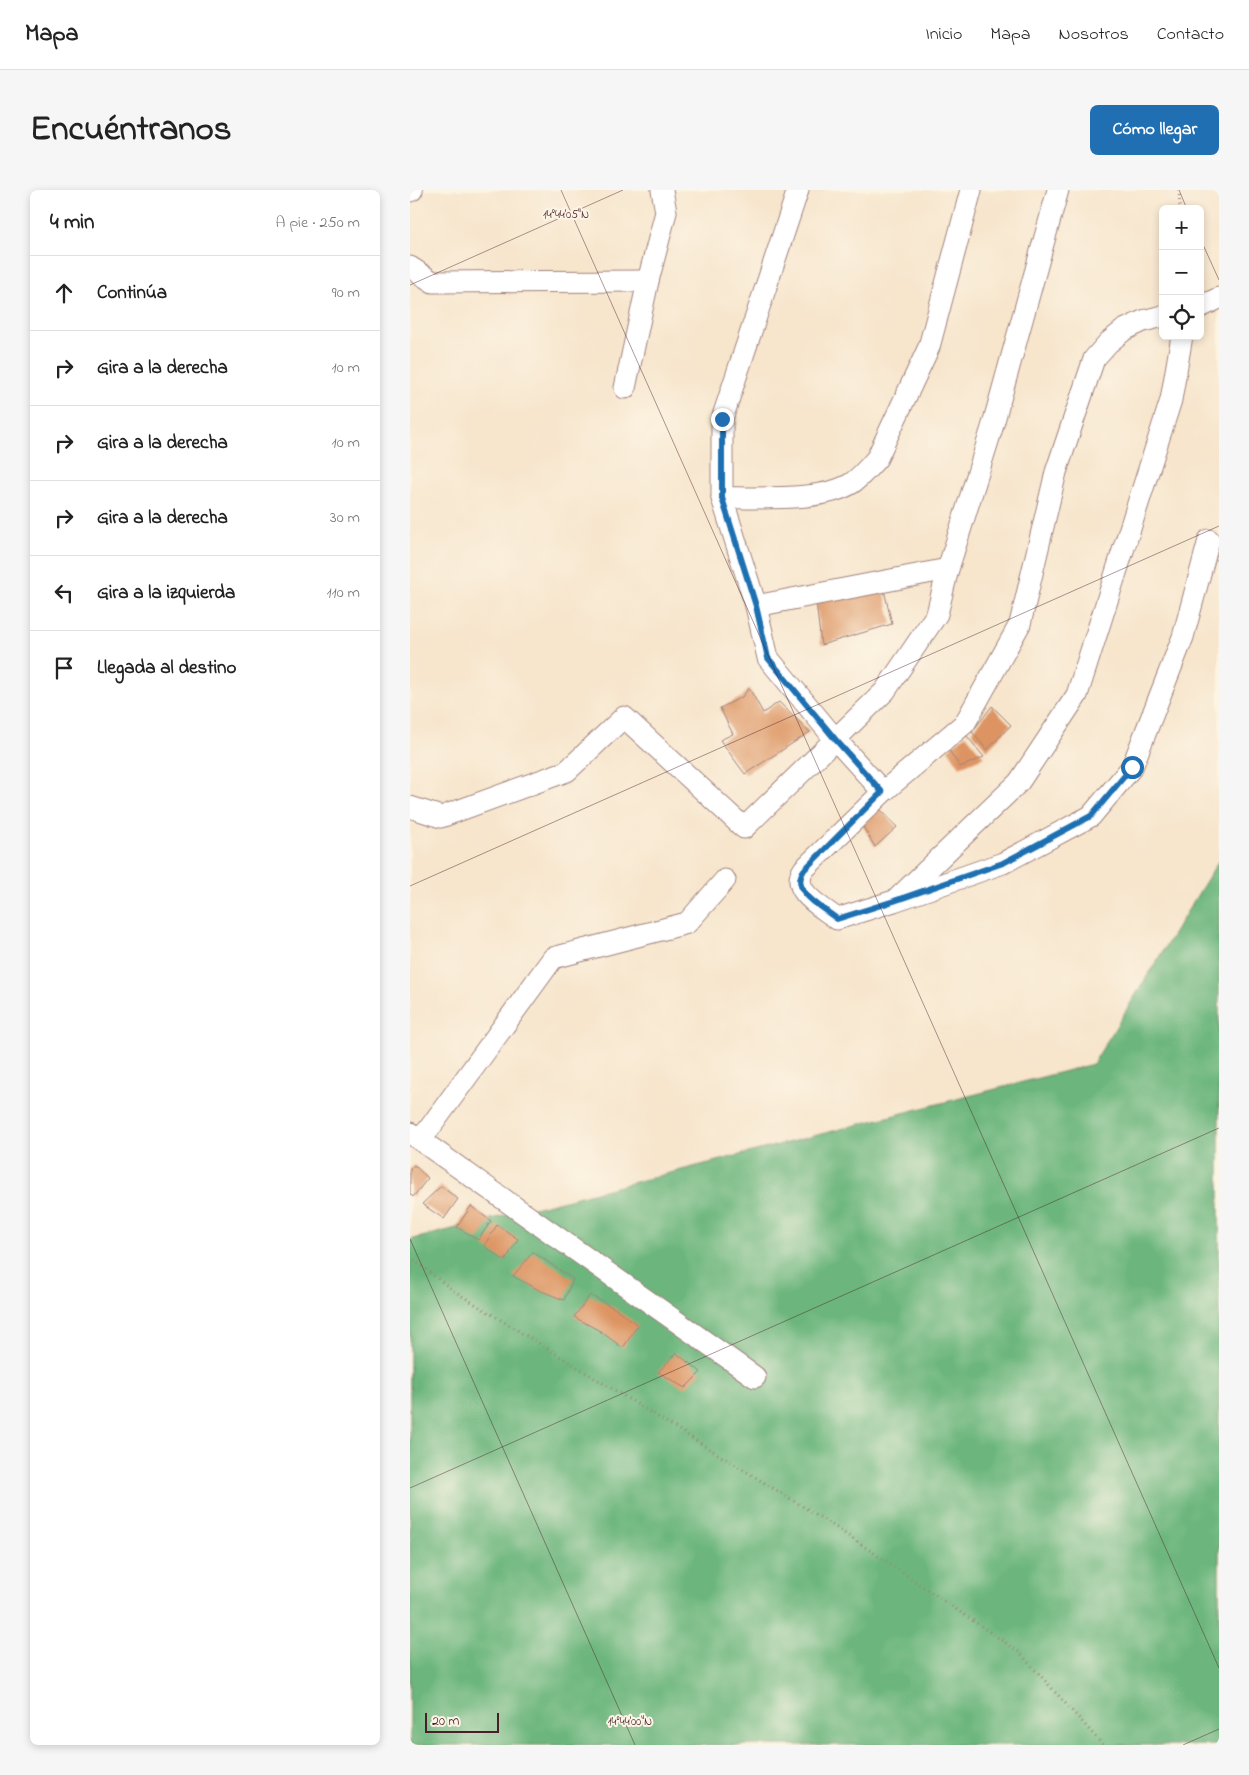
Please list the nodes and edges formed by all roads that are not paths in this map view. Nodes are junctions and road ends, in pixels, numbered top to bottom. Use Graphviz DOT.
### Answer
graph roads {
  1 [pos="662,190"];
  2 [pos="798,190"];
  3 [pos="971,190"];
  4 [pos="1058,190"];
  5 [pos="410,267"];
  6 [pos="648,281"];
  7 [pos="1219,298"];
  8 [pos="1204,305"];
  9 [pos="1159,317"];
  10 [pos="1181,340"];
  11 [pos="625,388"];
  12 [pos="722,498"];
  13 [pos="1210,540"];
  14 [pos="948,569"];
  15 [pos="756,606"];
  16 [pos="835,739"];
  17 [pos="882,792"];
  18 [pos="410,807"];
  19 [pos="725,880"];
  20 [pos="894,901"];
  21 [pos="415,1137"];
  22 [pos="755,1377"];
  1 -- 6 [label="street"];
  2 -- 12 [label="street"];
  3 -- 12 [label="street"];
  4 -- 14 [label="street"];
  5 -- 6 [label="street"];
  6 -- 11 [label="street"];
  7 -- 8 [label="street"];
  9 -- 17 [label="street"];
  10 -- 20 [label="street"];
  12 -- 15 [label="street"];
  13 -- 20 [label="street"];
  14 -- 15 [label="street"];
  14 -- 16 [label="street"];
  15 -- 16 [label="street"];
  16 -- 17 [label="street"];
  16 -- 18 [label="street"];
  17 -- 20 [label="street"];
  19 -- 21 [label="street"];
  21 -- 22 [label="street"];
}
